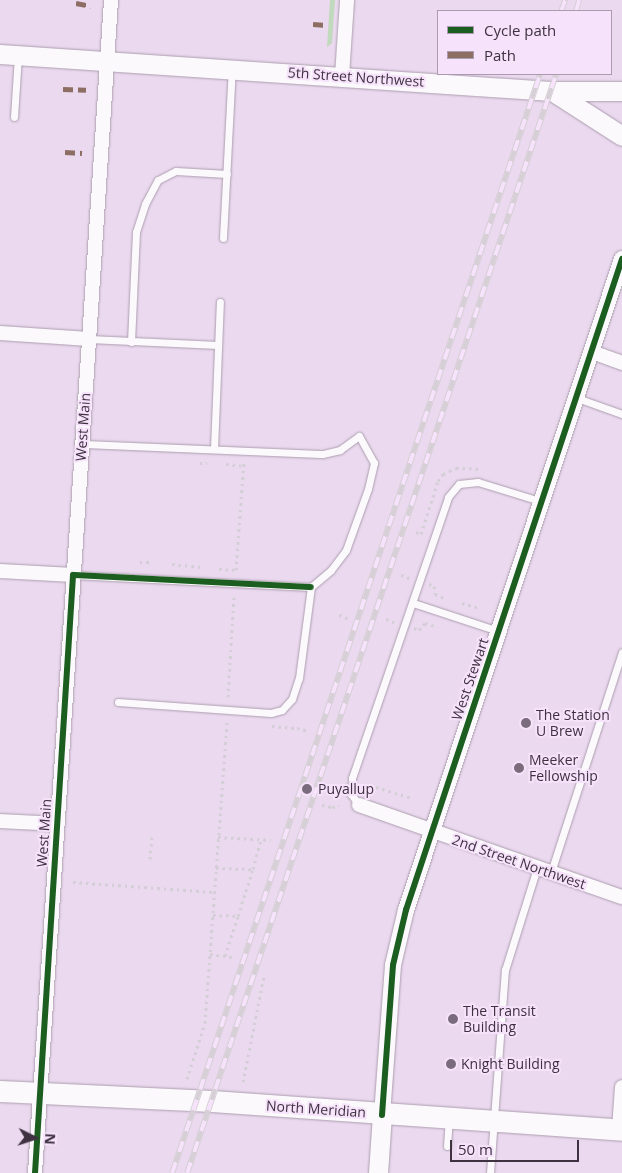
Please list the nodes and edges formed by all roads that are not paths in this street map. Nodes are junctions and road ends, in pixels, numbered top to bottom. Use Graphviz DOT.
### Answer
graph roads {
  1 [pos="110,0"];
  2 [pos="347,0"];
  3 [pos="9,54"];
  4 [pos="107,61"];
  5 [pos="232,69"];
  6 [pos="342,76"];
  7 [pos="622,90"];
  8 [pos="550,91"];
  9 [pos="14,117"];
  10 [pos="622,136"];
  11 [pos="226,174"];
  12 [pos="224,238"];
  13 [pos="622,259"];
  14 [pos="220,302"];
  15 [pos="0,334"];
  16 [pos="89,339"];
  17 [pos="132,342"];
  18 [pos="218,345"];
  19 [pos="592,352"];
  20 [pos="622,363"];
  21 [pos="577,398"];
  22 [pos="622,414"];
  23 [pos="82,444"];
  24 [pos="214,449"];
  25 [pos="543,502"];
  26 [pos="0,570"];
  27 [pos="73,575"];
  28 [pos="311,587"];
  29 [pos="413,603"];
  30 [pos="499,632"];
  31 [pos="622,652"];
  32 [pos="118,702"];
  33 [pos="359,805"];
  34 [pos="0,821"];
  35 [pos="58,824"];
  36 [pos="431,832"];
  37 [pos="537,868"];
  38 [pos="551,873"];
  39 [pos="622,897"];
  40 [pos="622,1088"];
  41 [pos="0,1091"];
  42 [pos="40,1093"];
  43 [pos="382,1114"];
  44 [pos="449,1119"];
  45 [pos="494,1122"];
  46 [pos="620,1129"];
  47 [pos="447,1146"];
  48 [pos="35,1173"];
  49 [pos="378,1173"];
  50 [pos="490,1173"];
  1 -- 4 [label="street, West Main"];
  2 -- 6 [label="street"];
  3 -- 4 [label="main road, 5th Street Northwest"];
  3 -- 9 [label="lane"];
  4 -- 5 [label="main road, 5th Street Northwest"];
  4 -- 16 [label="street, West Main"];
  5 -- 6 [label="main road, 5th Street Northwest"];
  5 -- 11 [label="lane"];
  6 -- 8 [label="main road, 5th Street Northwest"];
  7 -- 8 [label="main road"];
  8 -- 10 [label="main road, 5th Street Northwest"];
  11 -- 12 [label="lane"];
  11 -- 17 [label="lane"];
  13 -- 19 [label="street, West Stewart"];
  14 -- 18 [label="lane"];
  15 -- 16 [label="street"];
  16 -- 17 [label="lane"];
  16 -- 23 [label="street, West Main"];
  17 -- 18 [label="lane"];
  18 -- 24 [label="lane"];
  19 -- 20 [label="street"];
  19 -- 21 [label="street, West Stewart"];
  21 -- 22 [label="lane"];
  21 -- 25 [label="street, West Stewart"];
  23 -- 24 [label="lane"];
  23 -- 27 [label="street, West Main"];
  24 -- 28 [label="lane"];
  25 -- 29 [label="lane"];
  25 -- 30 [label="street, West Stewart"];
  26 -- 27 [label="street"];
  27 -- 28 [label="lane"];
  27 -- 35 [label="street, West Main"];
  28 -- 32 [label="lane"];
  29 -- 30 [label="lane"];
  29 -- 33 [label="lane"];
  30 -- 36 [label="street, West Stewart"];
  31 -- 38 [label="lane"];
  33 -- 36 [label="street, 2nd Street Northwest"];
  34 -- 35 [label="street"];
  35 -- 42 [label="street, West Main"];
  36 -- 37 [label="street, 2nd Street Northwest"];
  36 -- 43 [label="street, West Stewart"];
  37 -- 38 [label="street, 2nd Street Northwest"];
  37 -- 45 [label="lane"];
  38 -- 39 [label="street, 2nd Street Northwest"];
  40 -- 46 [label="street"];
  41 -- 42 [label="main road, North Meridian"];
  42 -- 43 [label="main road, North Meridian"];
  42 -- 48 [label="street, West Main"];
  43 -- 44 [label="main road, North Meridian"];
  43 -- 49 [label="main road"];
  44 -- 45 [label="main road, North Meridian"];
  44 -- 47 [label="lane"];
  45 -- 46 [label="main road, North Meridian"];
  45 -- 50 [label="lane"];
}
